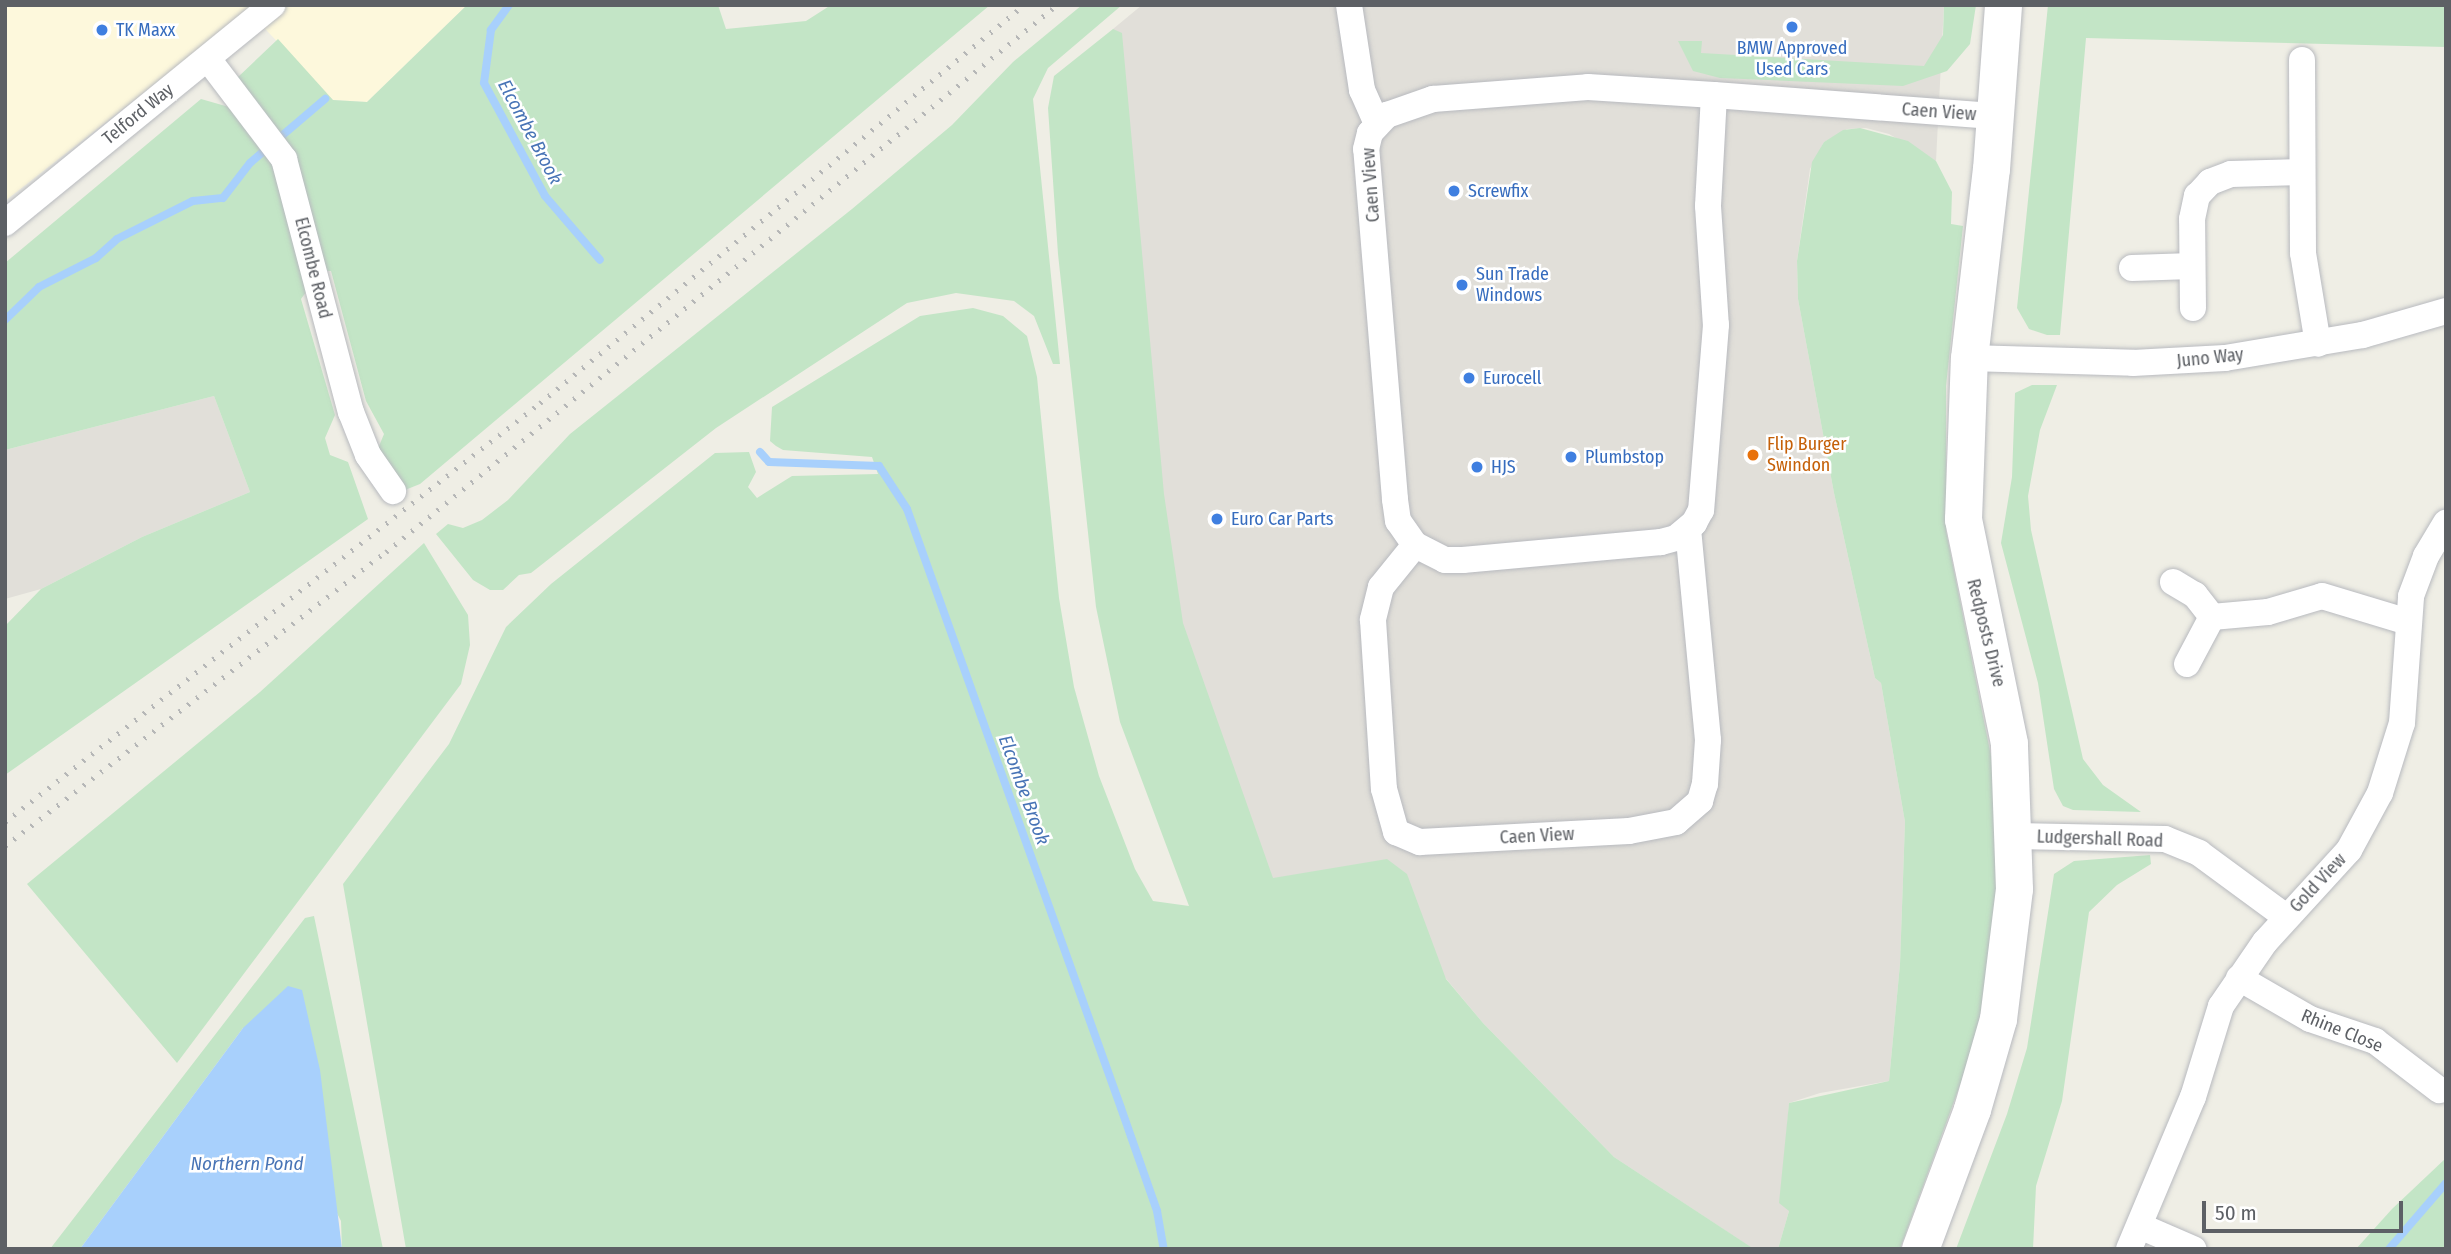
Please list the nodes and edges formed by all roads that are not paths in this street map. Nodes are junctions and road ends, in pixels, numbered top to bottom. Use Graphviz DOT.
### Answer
graph roads {
  1 [pos="272,5"];
  2 [pos="1349,5"];
  3 [pos="2003,5"];
  4 [pos="208,59"];
  5 [pos="2302,60"];
  6 [pos="1714,95"];
  7 [pos="1996,116"];
  8 [pos="1377,123"];
  9 [pos="2302,172"];
  10 [pos="5,223"];
  11 [pos="2192,266"];
  12 [pos="2132,268"];
  13 [pos="2193,308"];
  14 [pos="2446,311"];
  15 [pos="2318,344"];
  16 [pos="1969,358"];
  17 [pos="393,491"];
  18 [pos="2446,523"];
  19 [pos="1688,530"];
  20 [pos="1415,545"];
  21 [pos="2173,582"];
  22 [pos="2212,617"];
  23 [pos="2408,622"];
  24 [pos="2187,664"];
  25 [pos="2015,836"];
  26 [pos="2286,918"];
  27 [pos="2239,978"];
  28 [pos="2439,1090"];
  29 [pos="2135,1238"];
  30 [pos="1920,1249"];
  31 [pos="2193,1249"];
  1 -- 4 [label="street, Telford Way"];
  2 -- 8 [label="street"];
  3 -- 7 [label="main road, Redposts Drive"];
  4 -- 10 [label="street, Telford Way"];
  4 -- 17 [label="street, Elcombe Road"];
  5 -- 9 [label="street"];
  6 -- 7 [label="street, Caen View"];
  6 -- 8 [label="street, Caen View"];
  6 -- 19 [label="street, Caen View"];
  7 -- 16 [label="main road, Redposts Drive"];
  8 -- 20 [label="street, Caen View"];
  9 -- 11 [label="street"];
  9 -- 15 [label="street"];
  11 -- 12 [label="street"];
  11 -- 13 [label="street"];
  14 -- 15 [label="street, Juno Way"];
  15 -- 16 [label="street, Juno Way"];
  16 -- 25 [label="main road, Redposts Drive"];
  18 -- 23 [label="street, Gold View"];
  19 -- 20 [label="street"];
  19 -- 20 [label="street, Caen View"];
  21 -- 22 [label="street"];
  22 -- 23 [label="street"];
  22 -- 24 [label="street"];
  23 -- 26 [label="street, Gold View"];
  25 -- 26 [label="street, Ludgershall Road"];
  25 -- 30 [label="main road, Redposts Drive"];
  26 -- 27 [label="street, Gold View"];
  27 -- 28 [label="street, Rhine Close"];
  27 -- 29 [label="street, Gold View"];
  29 -- 31 [label="street, Gold View"];
}
